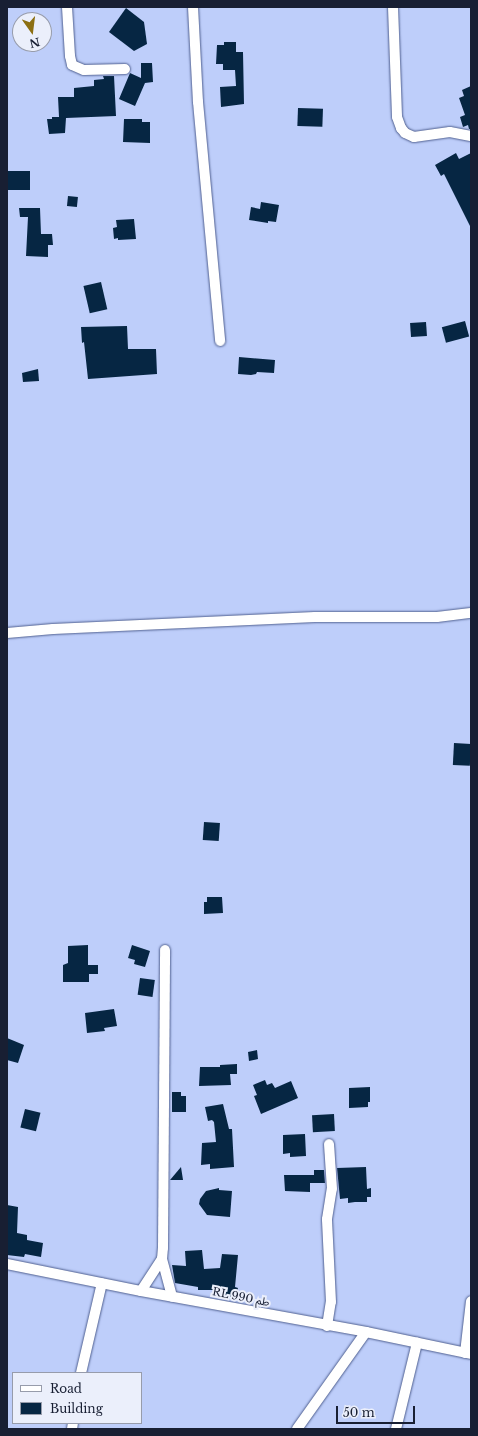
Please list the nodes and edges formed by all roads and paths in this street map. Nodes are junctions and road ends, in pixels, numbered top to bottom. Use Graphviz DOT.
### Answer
graph roads {
  1 [pos="67,7"];
  2 [pos="193,7"];
  3 [pos="393,7"];
  4 [pos="125,69"];
  5 [pos="471,136"];
  6 [pos="220,340"];
  7 [pos="471,613"];
  8 [pos="7,633"];
  9 [pos="165,950"];
  10 [pos="329,1144"];
  11 [pos="162,1259"];
  12 [pos="7,1264"];
  13 [pos="102,1284"];
  14 [pos="141,1291"];
  15 [pos="172,1296"];
  16 [pos="471,1301"];
  17 [pos="327,1326"];
  18 [pos="366,1332"];
  19 [pos="417,1343"];
  20 [pos="468,1354"];
  21 [pos="81,1372"];
  22 [pos="298,1429"];
  23 [pos="396,1429"];
  1 -- 4 [label="street"];
  2 -- 6 [label="street"];
  3 -- 5 [label="street"];
  7 -- 8 [label="street"];
  9 -- 11 [label="street"];
  10 -- 17 [label="street"];
  11 -- 14 [label="street"];
  11 -- 15 [label="street"];
  12 -- 13 [label="street, RL طم 990"];
  13 -- 14 [label="street, RL طم 990"];
  13 -- 21 [label="street"];
  14 -- 15 [label="street, RL طم 990"];
  15 -- 17 [label="street, RL طم 990"];
  16 -- 20 [label="street"];
  17 -- 18 [label="street, RL طم 990"];
  18 -- 19 [label="street, RL طم 990"];
  18 -- 22 [label="street"];
  19 -- 20 [label="street, RL طم 990"];
  19 -- 23 [label="street"];
}
